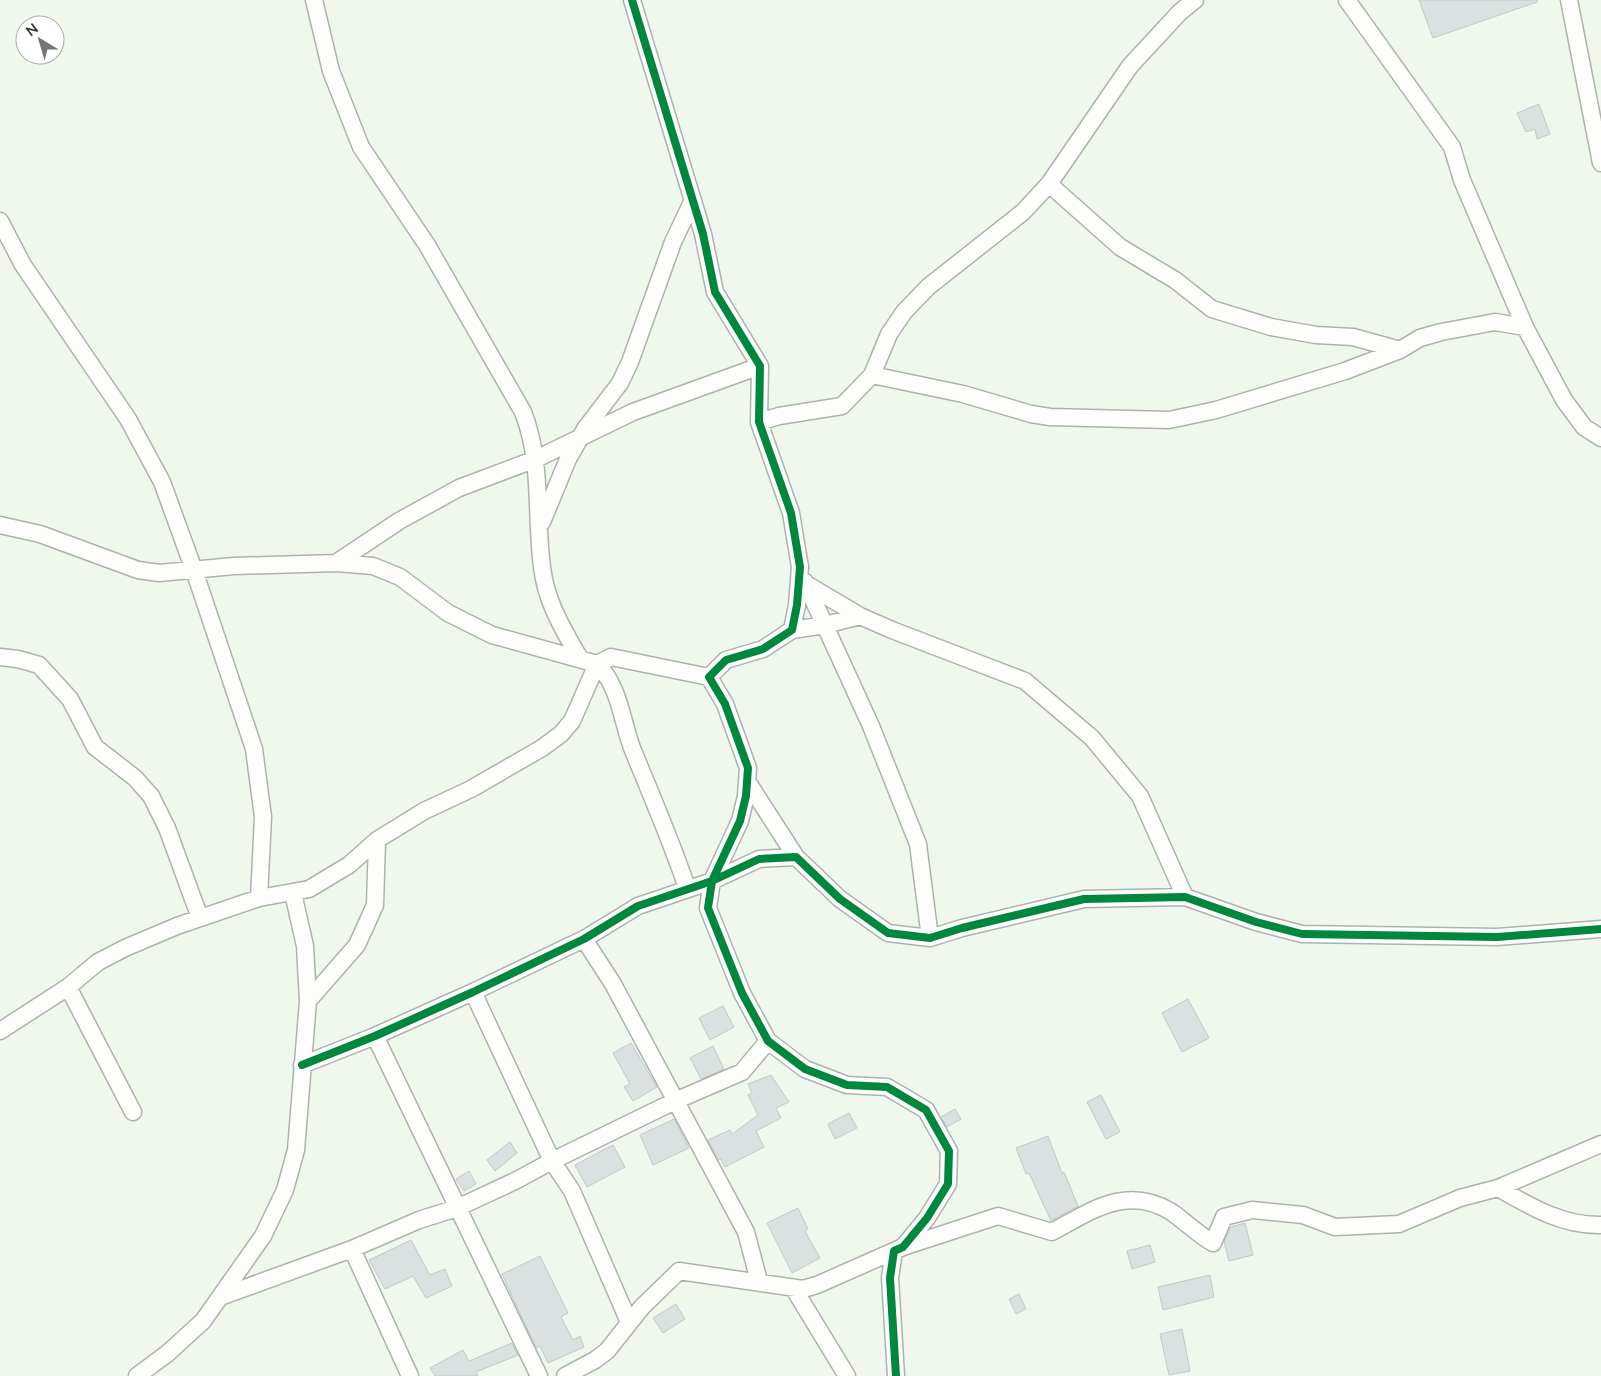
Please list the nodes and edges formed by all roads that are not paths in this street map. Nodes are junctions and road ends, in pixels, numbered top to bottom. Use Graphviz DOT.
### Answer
graph roads {
  1 [pos="314,0"];
  2 [pos="632,0"];
  3 [pos="1195,0"];
  4 [pos="1569,0"];
  5 [pos="1350,2"];
  6 [pos="1183,6"];
  7 [pos="1601,163"];
  8 [pos="1049,184"];
  9 [pos="693,200"];
  10 [pos="0,221"];
  11 [pos="1526,327"];
  12 [pos="1400,350"];
  13 [pos="760,366"];
  14 [pos="872,375"];
  15 [pos="759,422"];
  16 [pos="581,436"];
  17 [pos="1601,438"];
  18 [pos="536,459"];
  19 [pos="0,526"];
  20 [pos="540,526"];
  21 [pos="336,564"];
  22 [pos="800,566"];
  23 [pos="194,570"];
  24 [pos="806,584"];
  25 [pos="860,616"];
  26 [pos="825,625"];
  27 [pos="792,630"];
  28 [pos="0,658"];
  29 [pos="580,658"];
  30 [pos="597,664"];
  31 [pos="709,677"];
  32 [pos="747,781"];
  33 [pos="377,840"];
  34 [pos="796,856"];
  35 [pos="712,881"];
  36 [pos="687,888"];
  37 [pos="293,893"];
  38 [pos="1185,897"];
  39 [pos="258,898"];
  40 [pos="200,918"];
  41 [pos="1601,929"];
  42 [pos="930,938"];
  43 [pos="584,939"];
  44 [pos="68,987"];
  45 [pos="473,992"];
  46 [pos="308,1001"];
  47 [pos="0,1031"];
  48 [pos="375,1036"];
  49 [pos="768,1041"];
  50 [pos="302,1065"];
  51 [pos="674,1101"];
  52 [pos="133,1112"];
  53 [pos="1601,1144"];
  54 [pos="552,1161"];
  55 [pos="1498,1188"];
  56 [pos="457,1208"];
  57 [pos="1601,1225"];
  58 [pos="352,1249"];
  59 [pos="899,1249"];
  60 [pos="759,1281"];
  61 [pos="794,1289"];
  62 [pos="220,1297"];
  63 [pos="629,1322"];
  64 [pos="137,1376"];
  65 [pos="410,1376"];
  66 [pos="539,1376"];
  67 [pos="565,1376"];
  68 [pos="847,1376"];
  69 [pos="896,1376"];
  1 -- 18 [label="street"];
  2 -- 9 [label="street"];
  3 -- 6 [label="street"];
  4 -- 7 [label="street"];
  5 -- 11 [label="street"];
  6 -- 8 [label="street"];
  8 -- 12 [label="street"];
  8 -- 14 [label="street"];
  9 -- 13 [label="street"];
  9 -- 16 [label="street"];
  10 -- 23 [label="street"];
  11 -- 12 [label="street"];
  11 -- 17 [label="street"];
  12 -- 14 [label="street"];
  13 -- 15 [label="street"];
  13 -- 16 [label="street"];
  14 -- 15 [label="street"];
  15 -- 22 [label="street"];
  16 -- 18 [label="street"];
  16 -- 20 [label="street"];
  18 -- 20 [label="street"];
  18 -- 21 [label="street"];
  19 -- 23 [label="street"];
  20 -- 29 [label="street"];
  21 -- 23 [label="street"];
  21 -- 29 [label="street"];
  22 -- 24 [label="street"];
  22 -- 27 [label="street"];
  23 -- 39 [label="street"];
  24 -- 25 [label="street"];
  24 -- 26 [label="street"];
  25 -- 26 [label="street"];
  25 -- 38 [label="street"];
  26 -- 27 [label="street"];
  26 -- 42 [label="street"];
  27 -- 31 [label="street"];
  28 -- 40 [label="street"];
  29 -- 30 [label="street"];
  30 -- 31 [label="street"];
  30 -- 33 [label="street"];
  30 -- 36 [label="street"];
  31 -- 32 [label="street"];
  32 -- 34 [label="street"];
  32 -- 35 [label="street"];
  33 -- 37 [label="street"];
  33 -- 46 [label="street"];
  34 -- 35 [label="street"];
  34 -- 42 [label="street"];
  35 -- 36 [label="street"];
  35 -- 49 [label="street"];
  36 -- 43 [label="street"];
  37 -- 39 [label="street"];
  37 -- 46 [label="street"];
  38 -- 41 [label="street"];
  38 -- 42 [label="street"];
  39 -- 40 [label="street"];
  40 -- 44 [label="street"];
  43 -- 45 [label="street"];
  43 -- 51 [label="street"];
  44 -- 47 [label="street"];
  44 -- 52 [label="street"];
  45 -- 48 [label="street"];
  45 -- 54 [label="street"];
  46 -- 50 [label="street"];
  48 -- 50 [label="street"];
  48 -- 56 [label="street"];
  49 -- 51 [label="street"];
  49 -- 59 [label="street"];
  50 -- 62 [label="street"];
  51 -- 54 [label="street"];
  51 -- 60 [label="street"];
  53 -- 55 [label="street"];
  54 -- 56 [label="street"];
  54 -- 63 [label="street"];
  55 -- 57 [label="street"];
  55 -- 59 [label="street"];
  56 -- 58 [label="street"];
  56 -- 66 [label="street"];
  58 -- 62 [label="street"];
  58 -- 65 [label="street"];
  59 -- 61 [label="street"];
  59 -- 69 [label="street"];
  60 -- 61 [label="street"];
  60 -- 63 [label="street"];
  61 -- 68 [label="street"];
  62 -- 64 [label="street"];
  63 -- 67 [label="street"];
}
